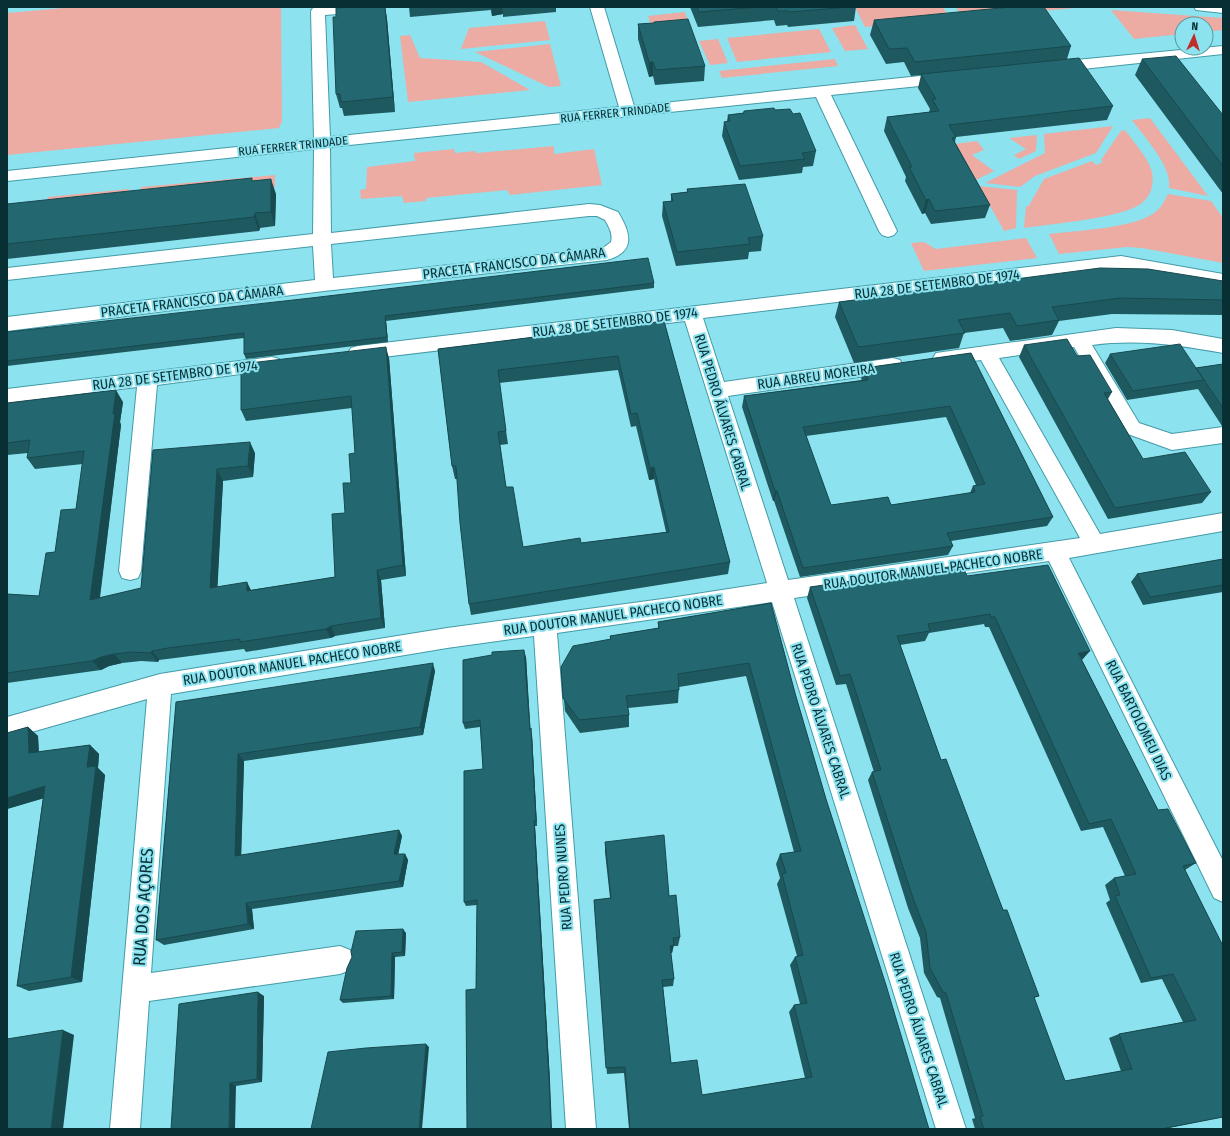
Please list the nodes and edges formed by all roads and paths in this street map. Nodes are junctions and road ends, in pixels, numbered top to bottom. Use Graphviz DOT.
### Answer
graph roads {
  1 [pos="597,7"];
  2 [pos="1200,7"];
  3 [pos="364,8"];
  4 [pos="1223,9"];
  5 [pos="1222,51"];
  6 [pos="1044,68"];
  7 [pos="964,77"];
  8 [pos="822,92"];
  9 [pos="628,112"];
  10 [pos="322,143"];
  11 [pos="7,176"];
  12 [pos="888,231"];
  13 [pos="322,240"];
  14 [pos="7,274"];
  15 [pos="1223,280"];
  16 [pos="324,285"];
  17 [pos="692,313"];
  18 [pos="7,324"];
  19 [pos="1079,340"];
  20 [pos="1223,346"];
  21 [pos="986,352"];
  22 [pos="341,355"];
  23 [pos="287,362"];
  24 [pos="148,379"];
  25 [pos="716,390"];
  26 [pos="7,396"];
  27 [pos="1223,435"];
  28 [pos="1223,522"];
  29 [pos="1095,544"];
  30 [pos="1055,551"];
  31 [pos="130,571"];
  32 [pos="779,591"];
  33 [pos="545,625"];
  34 [pos="160,685"];
  35 [pos="7,728"];
  36 [pos="1223,889"];
  37 [pos="340,960"];
  38 [pos="137,989"];
  39 [pos="125,1129"];
  40 [pos="581,1129"];
  41 [pos="951,1129"];
  1 -- 9 [label="street"];
  2 -- 4 [label="street"];
  3 -- 10 [label="street"];
  5 -- 6 [label="street"];
  7 -- 8 [label="street, RUA FERRER TRINDADE"];
  8 -- 9 [label="street, RUA FERRER TRINDADE"];
  8 -- 12 [label="street"];
  9 -- 10 [label="street, RUA FERRER TRINDADE"];
  10 -- 11 [label="street, RUA FERRER TRINDADE"];
  10 -- 13 [label="street"];
  13 -- 14 [label="street, PRACETA FRANCISCO DA CÂMARA"];
  13 -- 16 [label="street"];
  13 -- 16 [label="street, PRACETA FRANCISCO DA CÂMARA"];
  15 -- 17 [label="street, RUA 28 DE SETEMBRO DE 1974"];
  16 -- 18 [label="street, PRACETA FRANCISCO DA CÂMARA"];
  17 -- 22 [label="street, RUA 28 DE SETEMBRO DE 1974"];
  17 -- 25 [label="street, RUA PEDRO ÁLVARES CABRAL"];
  19 -- 20 [label="street, RUA ABREU MOREIRA"];
  19 -- 21 [label="street, RUA ABREU MOREIRA"];
  19 -- 27 [label="street"];
  21 -- 25 [label="street, RUA ABREU MOREIRA"];
  21 -- 29 [label="street"];
  23 -- 24 [label="street, RUA 28 DE SETEMBRO DE 1974"];
  24 -- 26 [label="street, RUA 28 DE SETEMBRO DE 1974"];
  24 -- 31 [label="street"];
  25 -- 32 [label="street, RUA PEDRO ÁLVARES CABRAL"];
  28 -- 29 [label="street, RUA DOUTOR MANUEL PACHECO NOBRE"];
  29 -- 30 [label="street, RUA DOUTOR MANUEL PACHECO NOBRE"];
  30 -- 32 [label="street, RUA DOUTOR MANUEL PACHECO NOBRE"];
  30 -- 36 [label="street, RUA BARTOLOMEU DIAS"];
  32 -- 33 [label="street, RUA DOUTOR MANUEL PACHECO NOBRE"];
  32 -- 41 [label="street, RUA PEDRO ÁLVARES CABRAL"];
  33 -- 34 [label="street, RUA DOUTOR MANUEL PACHECO NOBRE"];
  33 -- 40 [label="street, RUA PEDRO NUNES"];
  34 -- 35 [label="street, RUA DOUTOR MANUEL PACHECO NOBRE"];
  34 -- 38 [label="street, RUA DOS AÇORES"];
  37 -- 38 [label="street"];
  38 -- 39 [label="street, RUA DOS AÇORES"];
}
